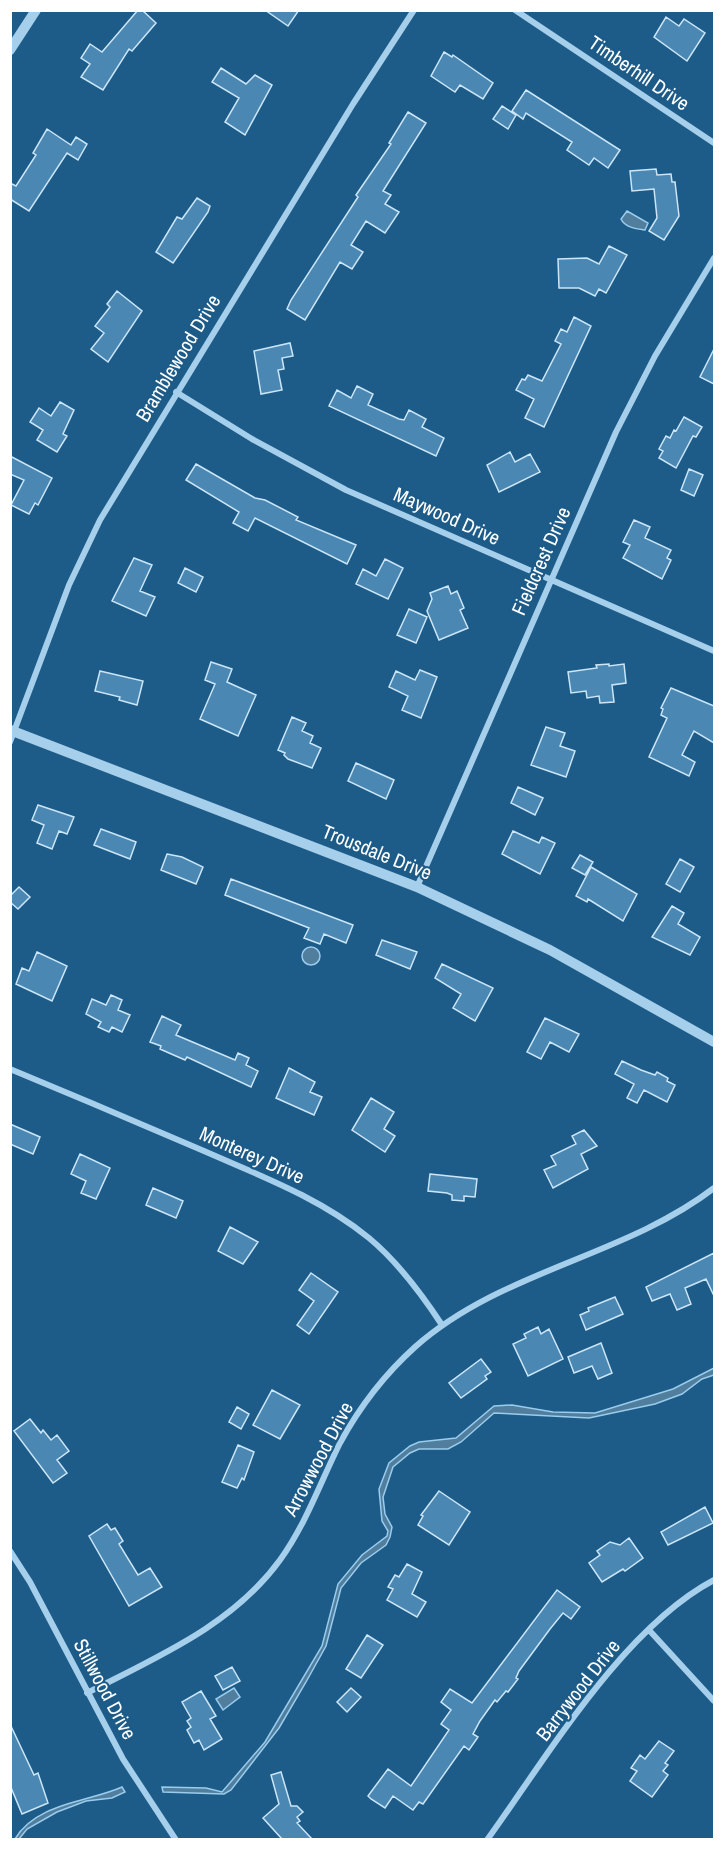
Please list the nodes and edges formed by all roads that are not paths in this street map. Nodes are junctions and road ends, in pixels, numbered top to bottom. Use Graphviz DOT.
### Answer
graph roads {
  1 [pos="36,10"];
  2 [pos="414,10"];
  3 [pos="515,10"];
  4 [pos="10,50"];
  5 [pos="714,143"];
  6 [pos="714,258"];
  7 [pos="176,392"];
  8 [pos="552,578"];
  9 [pos="714,651"];
  10 [pos="12,735"];
  11 [pos="417,887"];
  12 [pos="714,1042"];
  13 [pos="10,1069"];
  14 [pos="714,1188"];
  15 [pos="442,1325"];
  16 [pos="10,1551"];
  17 [pos="714,1580"];
  18 [pos="649,1630"];
  19 [pos="87,1693"];
  20 [pos="714,1701"];
  21 [pos="176,1839"];
  22 [pos="487,1839"];
  1 -- 4 [label="street"];
  2 -- 7 [label="street, Bramblewood Drive"];
  3 -- 5 [label="street, Timberhill Drive"];
  6 -- 8 [label="street, Fieldcrest Drive"];
  7 -- 8 [label="street, Maywood Drive"];
  7 -- 10 [label="street, Bramblewood Drive"];
  8 -- 9 [label="street, Maywood Drive"];
  8 -- 11 [label="street, Fieldcrest Drive"];
  10 -- 11 [label="street, Trousdale Drive"];
  11 -- 12 [label="street, Trousdale Drive"];
  13 -- 15 [label="street, Monterey Drive"];
  14 -- 15 [label="street, Arrowwood Drive"];
  15 -- 19 [label="street, Arrowwood Drive"];
  16 -- 19 [label="street, Stillwood Drive"];
  17 -- 18 [label="street, Barrywood Drive"];
  18 -- 20 [label="street"];
  18 -- 22 [label="street, Barrywood Drive"];
  19 -- 21 [label="street, Stillwood Drive"];
}
